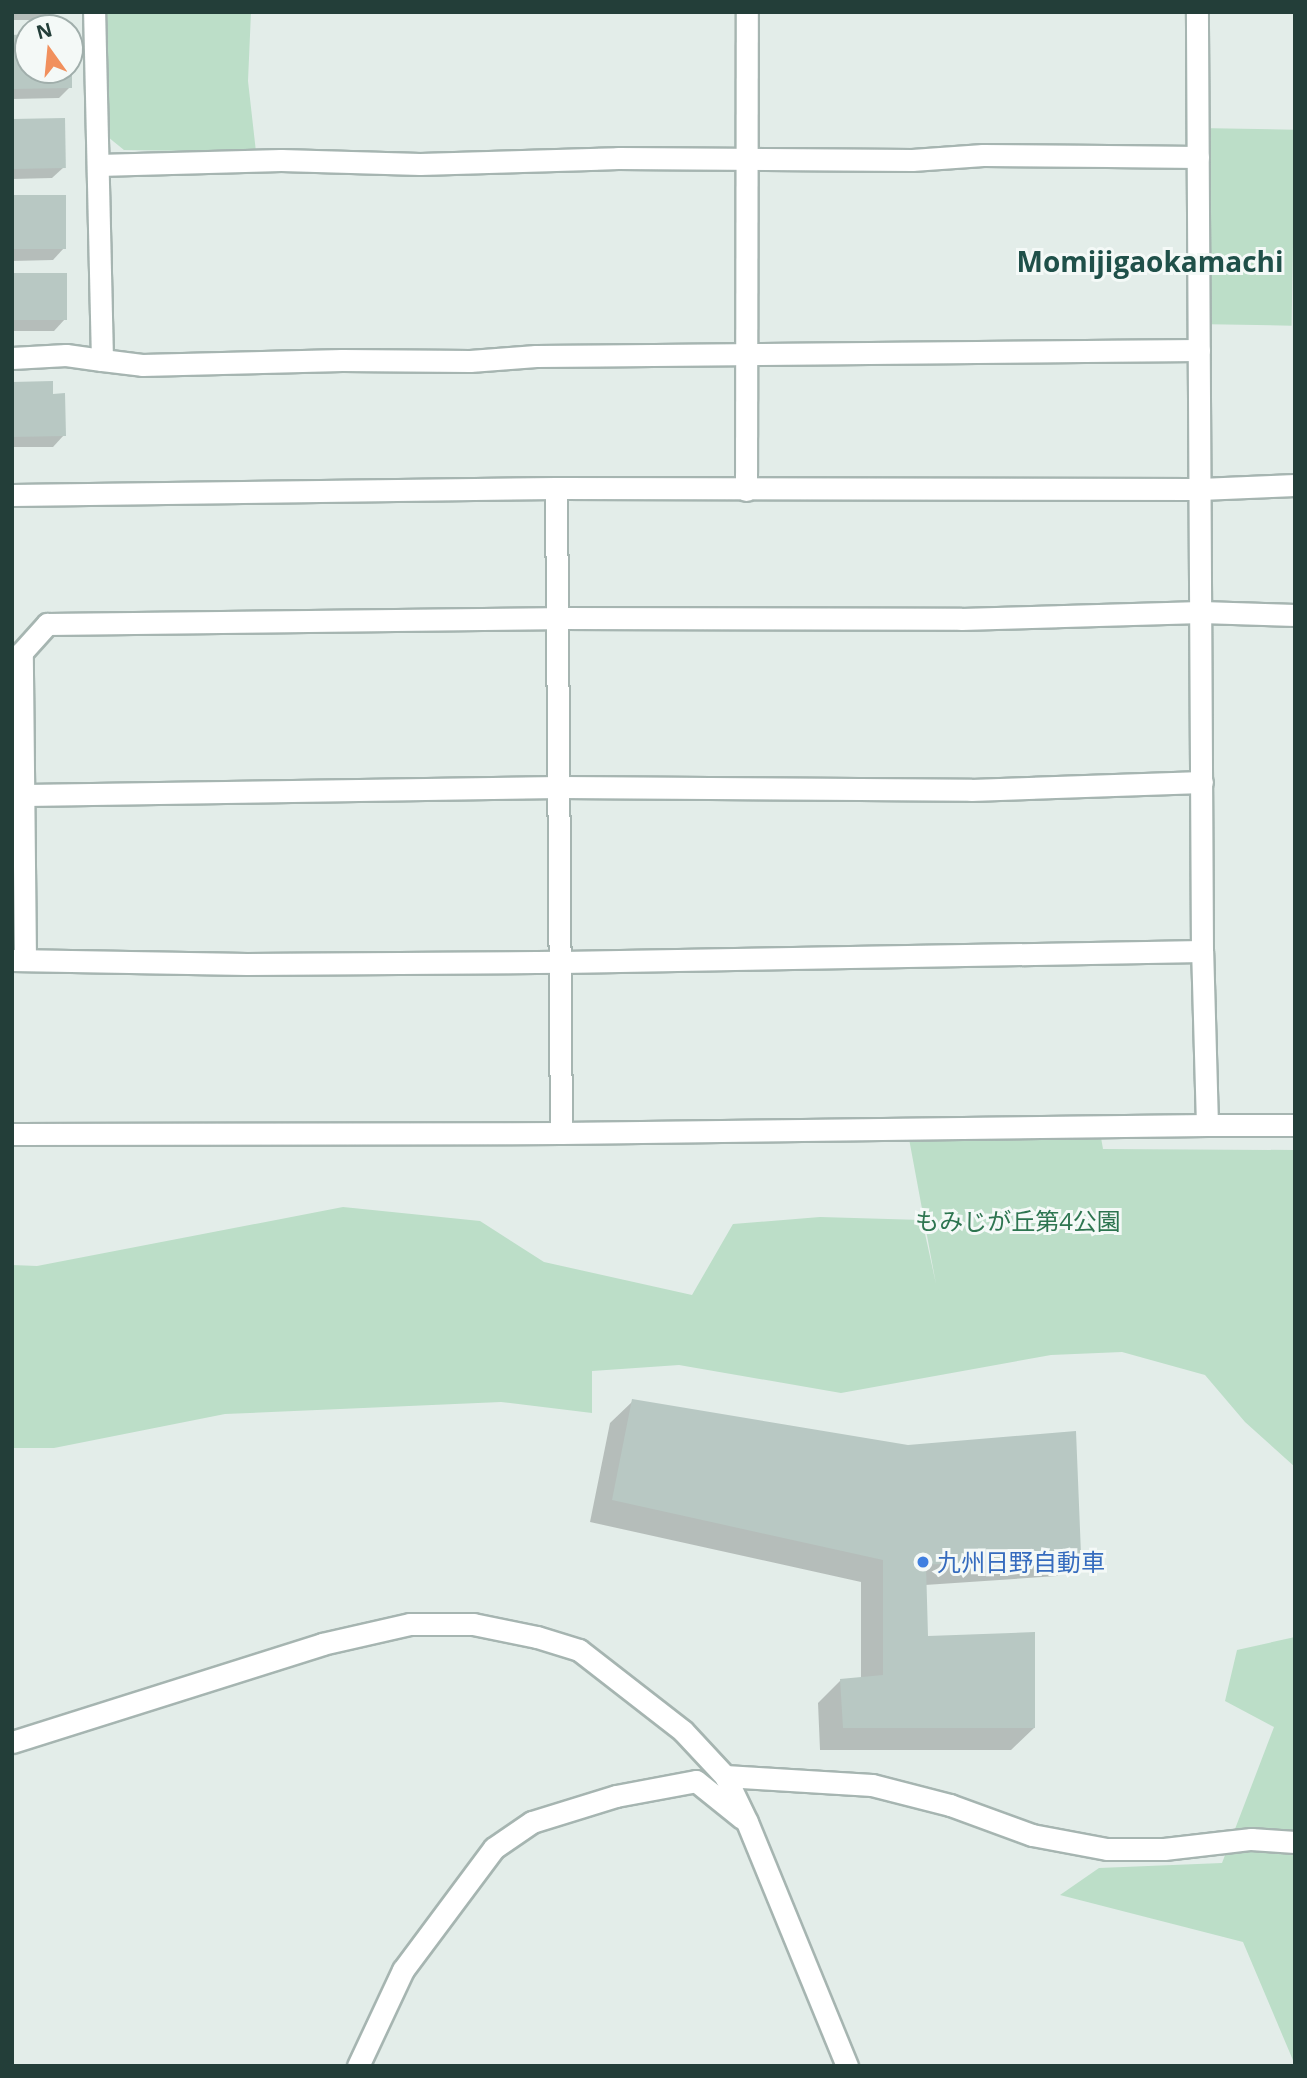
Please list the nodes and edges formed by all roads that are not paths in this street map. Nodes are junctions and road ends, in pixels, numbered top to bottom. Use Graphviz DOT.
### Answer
graph roads {
  1 [pos="94,12"];
  2 [pos="747,12"];
  3 [pos="1197,12"];
  4 [pos="1198,157"];
  5 [pos="747,158"];
  6 [pos="98,165"];
  7 [pos="1199,351"];
  8 [pos="746,356"];
  9 [pos="12,358"];
  10 [pos="102,360"];
  11 [pos="1295,485"];
  12 [pos="556,488"];
  13 [pos="1200,489"];
  14 [pos="746,490"];
  15 [pos="12,495"];
  16 [pos="1201,612"];
  17 [pos="1295,615"];
  18 [pos="557,618"];
  19 [pos="1202,782"];
  20 [pos="560,787"];
  21 [pos="25,795"];
  22 [pos="1202,951"];
  23 [pos="18,960"];
  24 [pos="562,962"];
  25 [pos="1208,1125"];
  26 [pos="1295,1125"];
  27 [pos="561,1133"];
  28 [pos="12,1134"];
  29 [pos="12,1742"];
  30 [pos="725,1776"];
  31 [pos="747,1822"];
  32 [pos="1295,1842"];
  33 [pos="358,2066"];
  34 [pos="846,2066"];
  1 -- 6 [label="street"];
  2 -- 5 [label="street"];
  3 -- 4 [label="street"];
  4 -- 5 [label="street"];
  4 -- 7 [label="street"];
  5 -- 6 [label="street"];
  5 -- 8 [label="street"];
  6 -- 10 [label="street"];
  7 -- 8 [label="street"];
  7 -- 13 [label="street"];
  8 -- 10 [label="street"];
  8 -- 14 [label="street"];
  9 -- 10 [label="street"];
  11 -- 13 [label="street"];
  12 -- 14 [label="street"];
  12 -- 15 [label="street"];
  12 -- 18 [label="street"];
  13 -- 14 [label="street"];
  13 -- 16 [label="street"];
  16 -- 17 [label="street"];
  16 -- 18 [label="street"];
  16 -- 19 [label="street"];
  18 -- 20 [label="street"];
  18 -- 21 [label="street"];
  19 -- 20 [label="street"];
  19 -- 22 [label="street"];
  20 -- 21 [label="street"];
  20 -- 24 [label="street"];
  21 -- 23 [label="street"];
  22 -- 24 [label="street"];
  22 -- 25 [label="street"];
  23 -- 24 [label="street"];
  24 -- 27 [label="street"];
  25 -- 26 [label="street"];
  25 -- 27 [label="street"];
  27 -- 28 [label="street"];
  29 -- 30 [label="street"];
  30 -- 31 [label="street"];
  30 -- 32 [label="street"];
  31 -- 33 [label="street"];
  31 -- 34 [label="street"];
}
